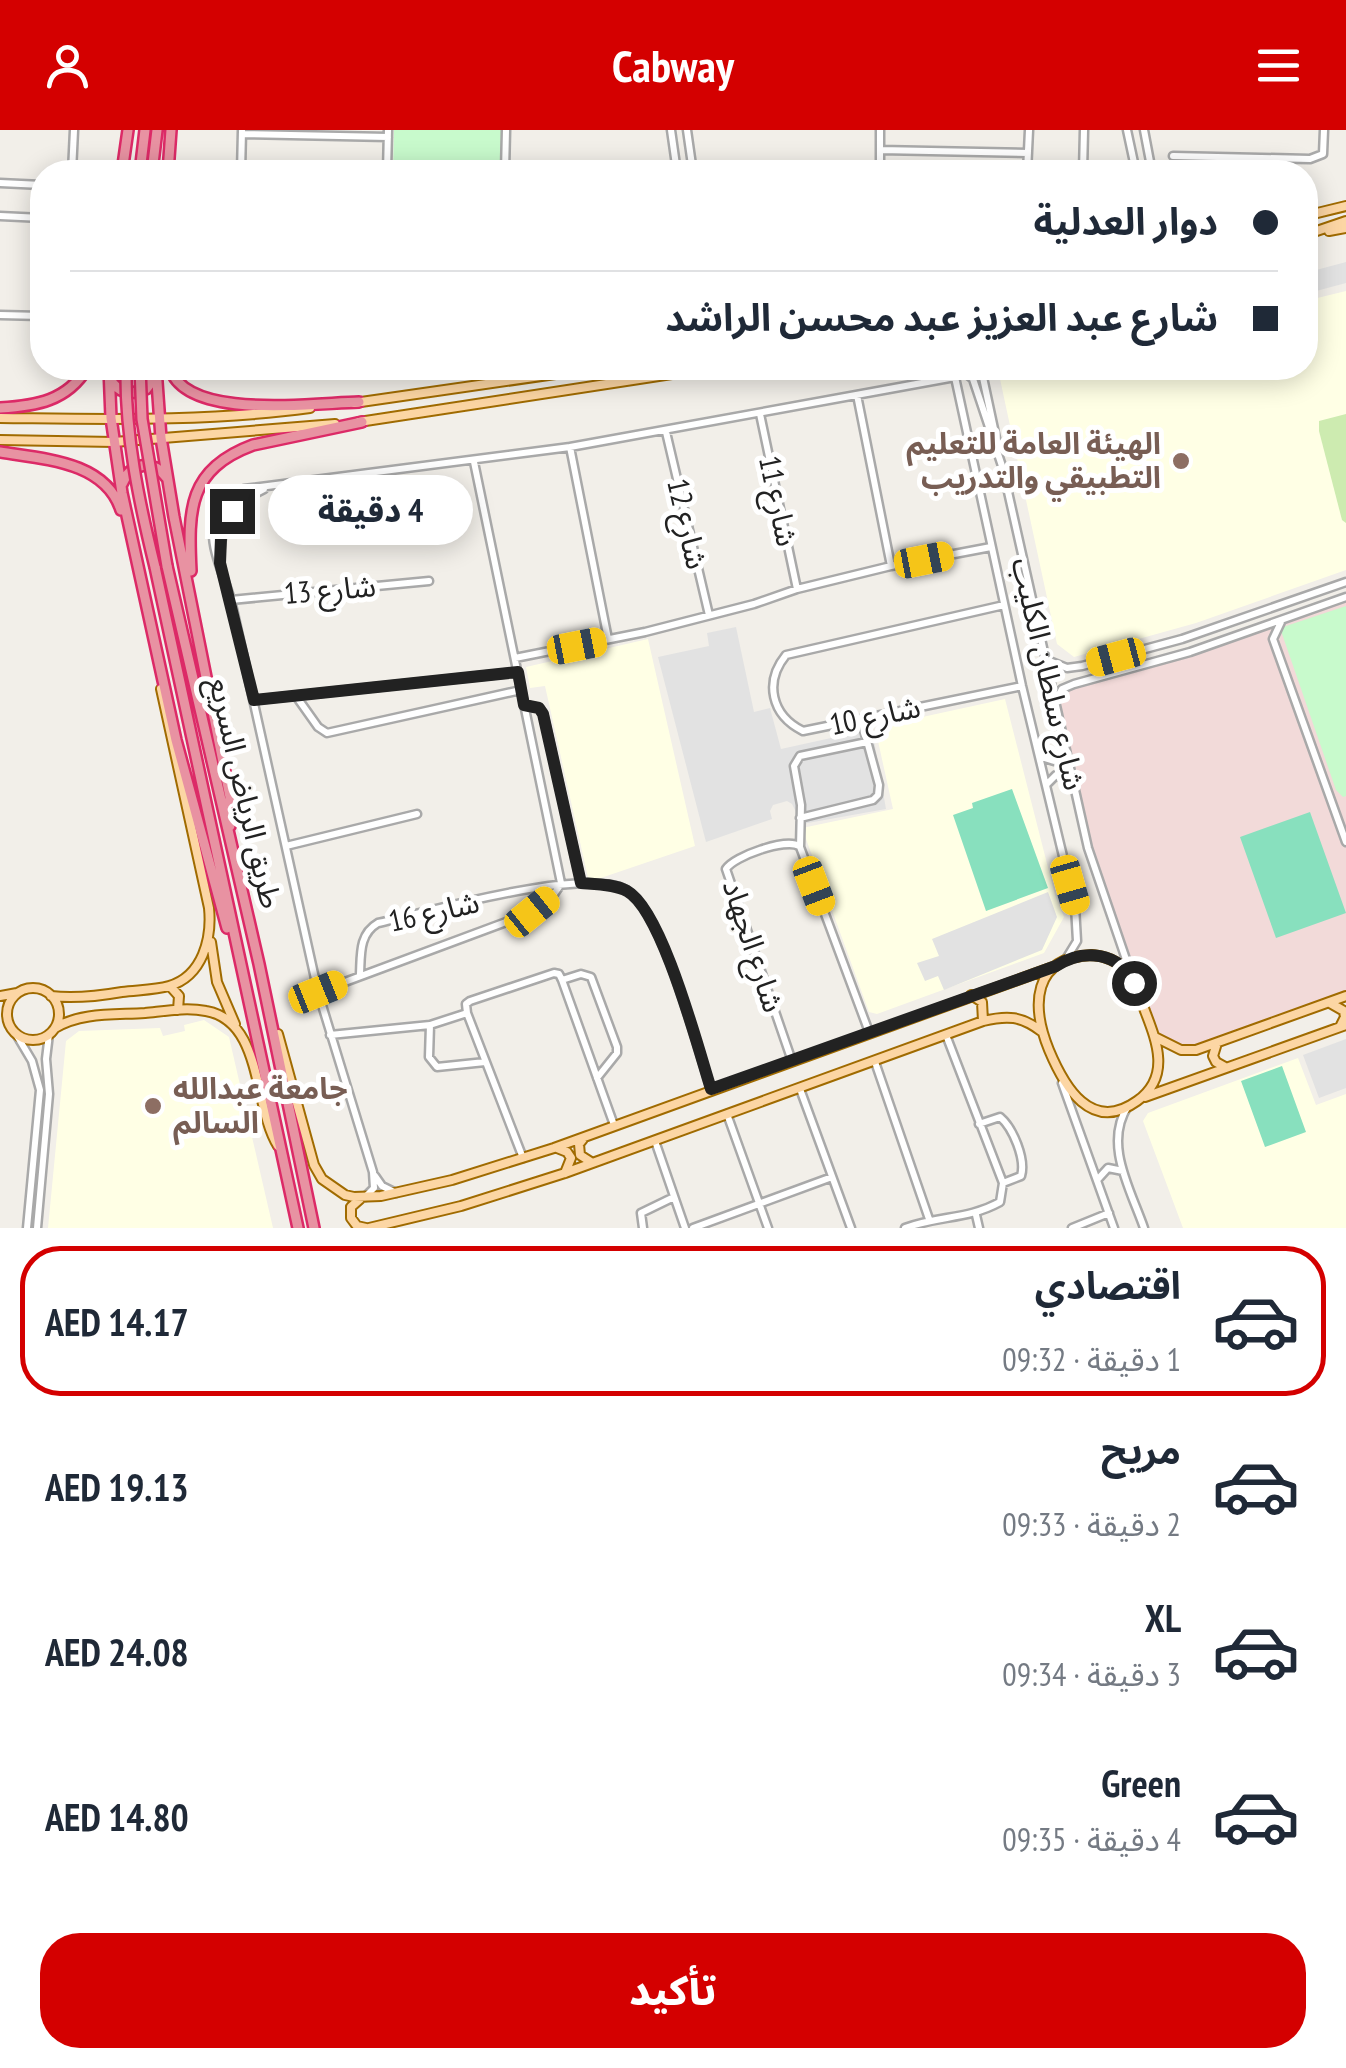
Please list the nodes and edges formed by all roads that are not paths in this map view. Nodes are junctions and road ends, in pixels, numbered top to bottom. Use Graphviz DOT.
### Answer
graph roads {
  1 [pos="74,130"];
  2 [pos="128,130"];
  3 [pos="145,130"];
  4 [pos="156,130"];
  5 [pos="172,130"];
  6 [pos="506,130"];
  7 [pos="671,130"];
  8 [pos="688,130"];
  9 [pos="880,130"];
  10 [pos="1028,130"];
  11 [pos="1084,130"];
  12 [pos="1127,130"];
  13 [pos="1144,130"];
  14 [pos="1324,130"];
  15 [pos="242,132"];
  16 [pos="388,134"];
  17 [pos="880,150"];
  18 [pos="1028,153"];
  19 [pos="1172,156"];
  20 [pos="73,160"];
  21 [pos="124,160"];
  22 [pos="141,160"];
  23 [pos="153,160"];
  24 [pos="169,160"];
  25 [pos="241,160"];
  26 [pos="387,160"];
  27 [pos="505,160"];
  28 [pos="675,160"];
  29 [pos="692,160"];
  30 [pos="880,160"];
  31 [pos="1028,160"];
  32 [pos="1083,160"];
  33 [pos="1133,160"];
  34 [pos="1150,160"];
  35 [pos="0,184"];
  36 [pos="30,185"];
  37 [pos="1346,206"];
  38 [pos="1318,213"];
  39 [pos="0,216"];
  40 [pos="30,217"];
  41 [pos="1346,224"];
  42 [pos="1318,232"];
  43 [pos="0,315"];
  44 [pos="30,316"];
  45 [pos="78,380"];
  46 [pos="109,380"];
  47 [pos="113,380"];
  48 [pos="126,380"];
  49 [pos="141,380"];
  50 [pos="151,380"];
  51 [pos="157,380"];
  52 [pos="177,380"];
  53 [pos="513,380"];
  54 [pos="630,380"];
  55 [pos="939,380"];
  56 [pos="956,380"];
  57 [pos="974,380"];
  58 [pos="984,380"];
  59 [pos="857,395"];
  60 [pos="359,402"];
  61 [pos="0,408"];
  62 [pos="760,414"];
  63 [pos="0,418"];
  64 [pos="111,418"];
  65 [pos="159,418"];
  66 [pos="362,422"];
  67 [pos="666,432"];
  68 [pos="161,438"];
  69 [pos="0,440"];
  70 [pos="114,442"];
  71 [pos="570,448"];
  72 [pos="0,452"];
  73 [pos="474,462"];
  74 [pos="1004,475"];
  75 [pos="168,480"];
  76 [pos="270,486"];
  77 [pos="121,488"];
  78 [pos="992,548"];
  79 [pos="137,559"];
  80 [pos="220,563"];
  81 [pos="891,566"];
  82 [pos="429,581"];
  83 [pos="1346,582"];
  84 [pos="797,589"];
  85 [pos="1346,597"];
  86 [pos="192,598"];
  87 [pos="232,600"];
  88 [pos="1004,606"];
  89 [pos="708,616"];
  90 [pos="1282,620"];
  91 [pos="1254,631"];
  92 [pos="608,639"];
  93 [pos="1272,639"];
  94 [pos="515,658"];
  95 [pos="1046,660"];
  96 [pos="158,665"];
  97 [pos="1082,666"];
  98 [pos="518,672"];
  99 [pos="1086,680"];
  100 [pos="1022,686"];
  101 [pos="521,690"];
  102 [pos="296,695"];
  103 [pos="254,700"];
  104 [pos="1055,704"];
  105 [pos="524,705"];
  106 [pos="860,719"];
  107 [pos="867,742"];
  108 [pos="1064,746"];
  109 [pos="1038,752"];
  110 [pos="1072,784"];
  111 [pos="1046,790"];
  112 [pos="417,814"];
  113 [pos="800,818"];
  114 [pos="229,838"];
  115 [pos="1346,842"];
  116 [pos="286,846"];
  117 [pos="800,847"];
  118 [pos="562,883"];
  119 [pos="581,883"];
  120 [pos="210,937"];
  121 [pos="235,944"];
  122 [pos="1060,963"];
  123 [pos="258,964"];
  124 [pos="360,974"];
  125 [pos="1132,976"];
  126 [pos="562,980"];
  127 [pos="170,986"];
  128 [pos="318,992"];
  129 [pos="17,994"];
  130 [pos="971,995"];
  131 [pos="0,996"];
  132 [pos="52,996"];
  133 [pos="1346,996"];
  134 [pos="1329,1003"];
  135 [pos="178,1010"];
  136 [pos="467,1013"];
  137 [pos="0,1021"];
  138 [pos="983,1021"];
  139 [pos="430,1025"];
  140 [pos="236,1026"];
  141 [pos="1343,1026"];
  142 [pos="14,1031"];
  143 [pos="52,1031"];
  144 [pos="1041,1031"];
  145 [pos="869,1032"];
  146 [pos="946,1035"];
  147 [pos="330,1036"];
  148 [pos="1155,1038"];
  149 [pos="1218,1043"];
  150 [pos="792,1061"];
  151 [pos="485,1062"];
  152 [pos="875,1062"];
  153 [pos="1228,1067"];
  154 [pos="597,1078"];
  155 [pos="1062,1083"];
  156 [pos="711,1089"];
  157 [pos="800,1089"];
  158 [pos="1140,1099"];
  159 [pos="1129,1106"];
  160 [pos="727,1114"];
  161 [pos="979,1124"];
  162 [pos="614,1126"];
  163 [pos="586,1136"];
  164 [pos="655,1141"];
  165 [pos="279,1147"];
  166 [pos="554,1148"];
  167 [pos="523,1158"];
  168 [pos="593,1162"];
  169 [pos="373,1172"];
  170 [pos="1124,1172"];
  171 [pos="565,1173"];
  172 [pos="832,1176"];
  173 [pos="1098,1181"];
  174 [pos="1003,1184"];
  175 [pos="397,1193"];
  176 [pos="674,1197"];
  177 [pos="364,1198"];
  178 [pos="759,1203"];
  179 [pos="1108,1214"];
  180 [pos="976,1215"];
  181 [pos="407,1220"];
  182 [pos="929,1220"];
  183 [pos="27,1228"];
  184 [pos="37,1228"];
  185 [pos="298,1228"];
  186 [pos="314,1228"];
  187 [pos="368,1228"];
  188 [pos="398,1228"];
  189 [pos="642,1228"];
  190 [pos="689,1228"];
  191 [pos="768,1228"];
  192 [pos="851,1228"];
  193 [pos="905,1228"];
  194 [pos="979,1228"];
  195 [pos="1072,1228"];
  196 [pos="1114,1228"];
  197 [pos="1144,1228"];
  1 -- 20 [label="street"];
  2 -- 21 [label="highway"];
  3 -- 22 [label="highway"];
  4 -- 23 [label="highway"];
  5 -- 24 [label="highway"];
  6 -- 27 [label="street"];
  7 -- 28 [label="street"];
  8 -- 29 [label="street"];
  9 -- 17 [label="street"];
  10 -- 18 [label="street"];
  11 -- 32 [label="street"];
  12 -- 33 [label="street"];
  13 -- 34 [label="street"];
  14 -- 19 [label="street"];
  15 -- 16 [label="street"];
  15 -- 25 [label="street"];
  16 -- 26 [label="street"];
  17 -- 18 [label="street"];
  17 -- 30 [label="street"];
  18 -- 31 [label="street"];
  35 -- 36 [label="street"];
  37 -- 38 [label="main road"];
  39 -- 40 [label="street"];
  41 -- 42 [label="main road"];
  43 -- 44 [label="street"];
  45 -- 61 [label="highway"];
  46 -- 64 [label="highway"];
  47 -- 50 [label="highway"];
  48 -- 121 [label="highway, طريق الرياض السريع, bridge"];
  49 -- 114 [label="highway, طريق الرياض السريع, bridge"];
  51 -- 65 [label="highway"];
  52 -- 60 [label="highway"];
  53 -- 60 [label="main road"];
  54 -- 66 [label="main road"];
  55 -- 59 [label="street"];
  56 -- 78 [label="street, شارع سلطان الكليب"];
  57 -- 74 [label="street"];
  58 -- 74 [label="street, شارع سلطان الكليب"];
  59 -- 62 [label="street"];
  59 -- 81 [label="street"];
  60 -- 65 [label="main road"];
  62 -- 67 [label="street"];
  62 -- 84 [label="street, شارع 11"];
  63 -- 64 [label="main road"];
  64 -- 65 [label="main road"];
  64 -- 70 [label="highway"];
  65 -- 68 [label="highway"];
  66 -- 68 [label="main road"];
  66 -- 86 [label="highway"];
  67 -- 71 [label="street"];
  67 -- 89 [label="street, شارع 12"];
  68 -- 70 [label="main road"];
  68 -- 75 [label="highway"];
  69 -- 70 [label="main road"];
  70 -- 77 [label="highway"];
  71 -- 73 [label="street"];
  71 -- 92 [label="street"];
  72 -- 79 [label="highway"];
  73 -- 76 [label="street"];
  73 -- 94 [label="street"];
  74 -- 95 [label="street, شارع سلطان الكليب"];
  75 -- 77 [label="highway"];
  75 -- 86 [label="highway"];
  76 -- 80 [label="street"];
  76 -- 80 [label="street"];
  77 -- 79 [label="highway"];
  78 -- 81 [label="street"];
  78 -- 88 [label="street, شارع سلطان الكليب"];
  79 -- 96 [label="highway"];
  80 -- 87 [label="street"];
  81 -- 84 [label="street"];
  82 -- 87 [label="street, شارع 13"];
  83 -- 97 [label="street"];
  84 -- 89 [label="street"];
  85 -- 90 [label="street"];
  86 -- 114 [label="highway"];
  87 -- 103 [label="street"];
  88 -- 100 [label="street, شارع سلطان الكليب"];
  88 -- 106 [label="street, شارع 10"];
  89 -- 92 [label="street"];
  90 -- 91 [label="street"];
  90 -- 93 [label="street"];
  91 -- 93 [label="street"];
  91 -- 99 [label="street"];
  92 -- 94 [label="street"];
  93 -- 115 [label="street"];
  94 -- 98 [label="street"];
  95 -- 97 [label="street"];
  95 -- 104 [label="street, شارع سلطان الكليب"];
  96 -- 120 [label="main road"];
  96 -- 121 [label="highway"];
  97 -- 99 [label="street"];
  98 -- 101 [label="street"];
  98 -- 102 [label="street"];
  99 -- 104 [label="street"];
  100 -- 106 [label="street, شارع 10"];
  100 -- 109 [label="street, شارع سلطان الكليب"];
  101 -- 102 [label="street"];
  101 -- 105 [label="street"];
  102 -- 103 [label="street"];
  103 -- 116 [label="street"];
  104 -- 108 [label="street, شارع سلطان الكليب"];
  105 -- 118 [label="street"];
  105 -- 119 [label="street"];
  106 -- 107 [label="street"];
  107 -- 113 [label="street"];
  107 -- 113 [label="street"];
  108 -- 109 [label="street"];
  108 -- 110 [label="street, شارع سلطان الكليب"];
  109 -- 111 [label="street, شارع سلطان الكليب"];
  110 -- 111 [label="street"];
  110 -- 125 [label="street, شارع سلطان الكليب"];
  111 -- 122 [label="street, شارع سلطان الكليب"];
  112 -- 116 [label="street"];
  113 -- 117 [label="street"];
  114 -- 123 [label="highway, طريق الرياض السريع"];
  116 -- 128 [label="street"];
  117 -- 145 [label="street"];
  117 -- 150 [label="street, شارع الجهاد"];
  118 -- 119 [label="street"];
  118 -- 124 [label="street, شارع 16"];
  118 -- 124 [label="street, شارع 16"];
  119 -- 156 [label="street"];
  120 -- 127 [label="main road"];
  120 -- 140 [label="main road"];
  121 -- 165 [label="highway, طريق الرياض السريع"];
  122 -- 125 [label="main road"];
  122 -- 130 [label="main road"];
  122 -- 144 [label="main road"];
  123 -- 177 [label="main road"];
  123 -- 186 [label="highway, طريق الرياض السريع"];
  124 -- 128 [label="street, شارع 16"];
  125 -- 148 [label="main road"];
  126 -- 136 [label="street"];
  126 -- 154 [label="street"];
  126 -- 154 [label="street"];
  127 -- 132 [label="main road"];
  127 -- 135 [label="main road"];
  128 -- 147 [label="street"];
  129 -- 131 [label="main road"];
  129 -- 132 [label="main road"];
  129 -- 142 [label="main road"];
  130 -- 138 [label="main road"];
  130 -- 145 [label="main road"];
  132 -- 143 [label="main road"];
  133 -- 134 [label="main road"];
  134 -- 141 [label="main road"];
  134 -- 149 [label="main road"];
  135 -- 140 [label="main road"];
  135 -- 143 [label="main road"];
  136 -- 139 [label="street"];
  136 -- 151 [label="street"];
  137 -- 142 [label="main road"];
  138 -- 144 [label="main road"];
  138 -- 146 [label="main road"];
  139 -- 147 [label="street"];
  139 -- 151 [label="street"];
  140 -- 165 [label="main road"];
  141 -- 153 [label="main road"];
  142 -- 143 [label="main road"];
  142 -- 183 [label="street"];
  143 -- 184 [label="street"];
  144 -- 155 [label="main road"];
  145 -- 150 [label="main road"];
  146 -- 152 [label="main road"];
  146 -- 161 [label="street"];
  147 -- 169 [label="street"];
  148 -- 149 [label="main road"];
  148 -- 158 [label="main road"];
  149 -- 153 [label="main road"];
  150 -- 156 [label="main road"];
  151 -- 167 [label="street"];
  152 -- 157 [label="main road"];
  152 -- 182 [label="street"];
  153 -- 158 [label="main road"];
  154 -- 162 [label="street"];
  155 -- 159 [label="main road"];
  155 -- 173 [label="street"];
  156 -- 162 [label="main road"];
  157 -- 160 [label="main road"];
  157 -- 172 [label="street"];
  158 -- 159 [label="main road"];
  159 -- 170 [label="street"];
  160 -- 164 [label="main road"];
  160 -- 178 [label="street"];
  161 -- 174 [label="street"];
  161 -- 174 [label="street"];
  162 -- 163 [label="main road"];
  163 -- 166 [label="main road"];
  163 -- 168 [label="main road"];
  164 -- 168 [label="main road"];
  164 -- 176 [label="street"];
  165 -- 185 [label="highway, طريق الرياض السريع"];
  166 -- 167 [label="main road"];
  166 -- 171 [label="main road"];
  167 -- 175 [label="main road"];
  168 -- 171 [label="main road"];
  169 -- 175 [label="street"];
  169 -- 177 [label="street"];
  170 -- 173 [label="street"];
  170 -- 197 [label="street"];
  171 -- 181 [label="main road"];
  172 -- 178 [label="street"];
  172 -- 192 [label="street"];
  173 -- 179 [label="street"];
  174 -- 180 [label="street"];
  175 -- 177 [label="main road"];
  176 -- 189 [label="street"];
  176 -- 190 [label="street"];
  177 -- 187 [label="main road"];
  178 -- 190 [label="street"];
  178 -- 191 [label="street"];
  179 -- 195 [label="street"];
  179 -- 196 [label="street"];
  180 -- 182 [label="street"];
  180 -- 194 [label="street"];
  181 -- 187 [label="main road"];
  181 -- 188 [label="street"];
  182 -- 193 [label="street"];
}
